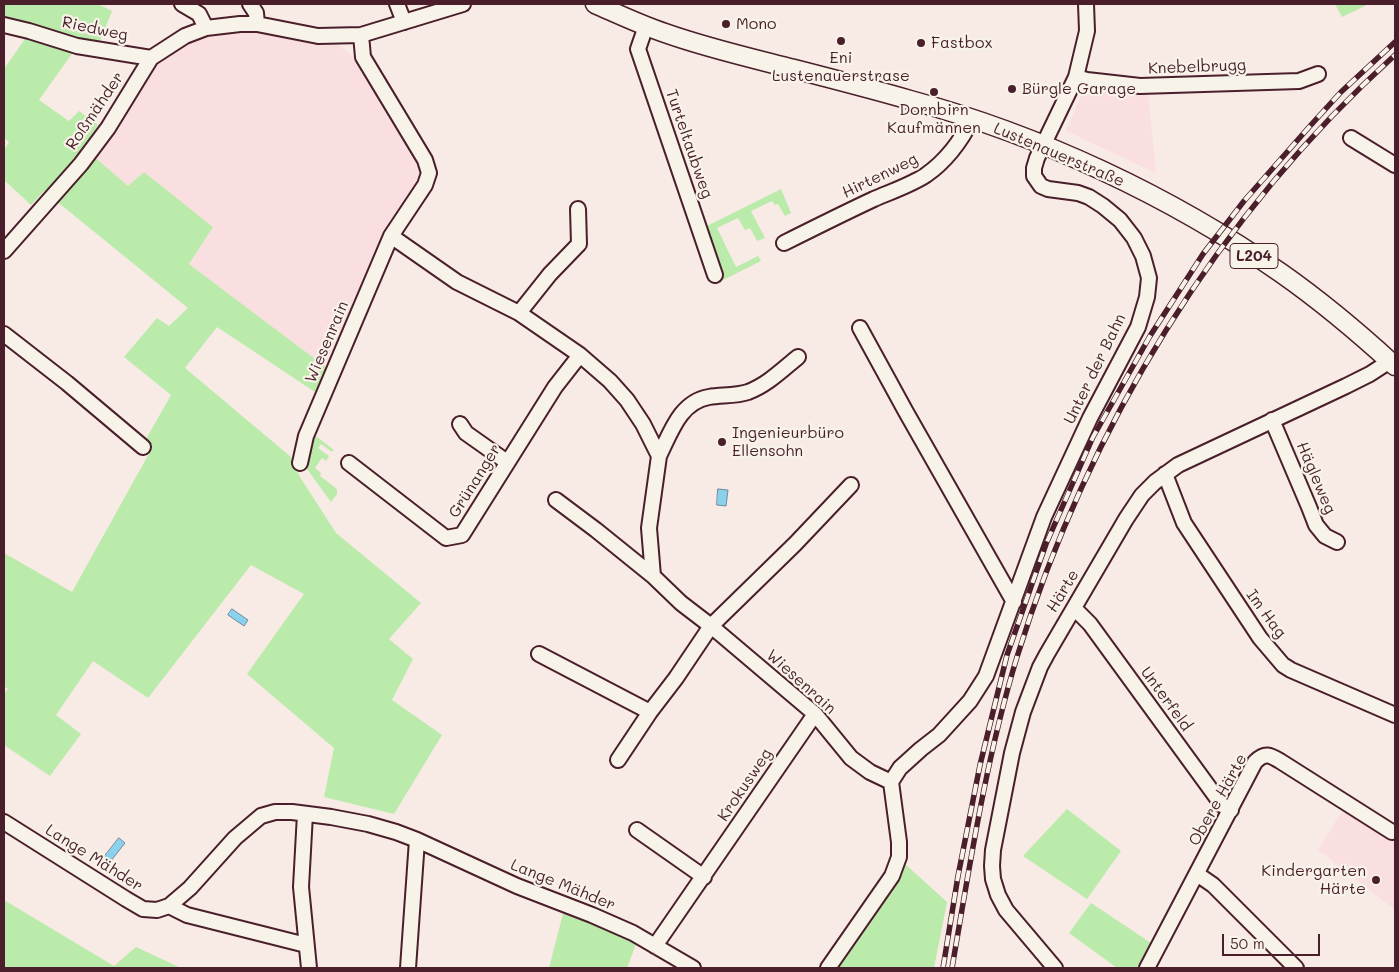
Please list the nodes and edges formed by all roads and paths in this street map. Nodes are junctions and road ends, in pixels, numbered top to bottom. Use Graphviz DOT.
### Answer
graph roads {
  1 [pos="182,4"];
  2 [pos="250,4"];
  3 [pos="397,4"];
  4 [pos="464,4"];
  5 [pos="595,4"];
  6 [pos="1086,4"];
  7 [pos="404,22"];
  8 [pos="257,24"];
  9 [pos="4,25"];
  10 [pos="646,26"];
  11 [pos="206,28"];
  12 [pos="361,35"];
  13 [pos="151,58"];
  14 [pos="1318,74"];
  15 [pos="1076,77"];
  16 [pos="972,119"];
  17 [pos="1350,138"];
  18 [pos="1043,145"];
  19 [pos="1395,165"];
  20 [pos="578,209"];
  21 [pos="392,236"];
  22 [pos="784,243"];
  23 [pos="4,251"];
  24 [pos="715,275"];
  25 [pos="519,314"];
  26 [pos="860,328"];
  27 [pos="4,334"];
  28 [pos="580,355"];
  29 [pos="798,357"];
  30 [pos="1393,363"];
  31 [pos="1272,420"];
  32 [pos="460,424"];
  33 [pos="143,447"];
  34 [pos="659,456"];
  35 [pos="507,462"];
  36 [pos="300,463"];
  37 [pos="349,463"];
  38 [pos="1165,474"];
  39 [pos="851,485"];
  40 [pos="556,500"];
  41 [pos="1337,542"];
  42 [pos="653,576"];
  43 [pos="1014,602"];
  44 [pos="1074,608"];
  45 [pos="711,626"];
  46 [pos="539,654"];
  47 [pos="650,712"];
  48 [pos="815,714"];
  49 [pos="1395,715"];
  50 [pos="618,760"];
  51 [pos="891,782"];
  52 [pos="1231,810"];
  53 [pos="305,814"];
  54 [pos="4,822"];
  55 [pos="637,830"];
  56 [pos="1392,832"];
  57 [pos="417,840"];
  58 [pos="1197,874"];
  59 [pos="704,877"];
  60 [pos="169,906"];
  61 [pos="306,945"];
  62 [pos="656,946"];
  63 [pos="309,968"];
  64 [pos="408,968"];
  65 [pos="694,968"];
  66 [pos="828,968"];
  67 [pos="1055,968"];
  68 [pos="1147,968"];
  69 [pos="1296,968"];
  1 -- 11 [label="street"];
  2 -- 8 [label="street"];
  3 -- 7 [label="street"];
  4 -- 7 [label="street, Roßmähder"];
  5 -- 10 [label="main road, Lustenauerstraße / L204"];
  6 -- 15 [label="street"];
  7 -- 12 [label="street, Roßmähder"];
  8 -- 11 [label="street, Roßmähder"];
  8 -- 12 [label="street, Roßmähder"];
  9 -- 13 [label="street, Riedweg"];
  10 -- 16 [label="main road, Lustenauerstraße / L204"];
  10 -- 24 [label="street, Turteltaubweg"];
  11 -- 13 [label="street, Roßmähder"];
  12 -- 21 [label="street, Wiesenrain"];
  13 -- 23 [label="street, Roßmähder"];
  14 -- 15 [label="street, Knebelbrugg"];
  15 -- 18 [label="street"];
  16 -- 18 [label="main road, Lustenauerstraße / L204"];
  16 -- 22 [label="street, Hirtenweg"];
  17 -- 19 [label="street"];
  18 -- 30 [label="main road, Lustenauerstraße / L204"];
  18 -- 43 [label="street, Unter der Bahn"];
  20 -- 25 [label="street"];
  21 -- 25 [label="street"];
  21 -- 36 [label="street, Wiesenrain"];
  25 -- 28 [label="street"];
  26 -- 43 [label="street"];
  27 -- 33 [label="street"];
  28 -- 34 [label="street"];
  28 -- 35 [label="street, Grünanger"];
  29 -- 34 [label="street"];
  30 -- 31 [label="street, Härte"];
  31 -- 38 [label="street, Härte"];
  31 -- 41 [label="street, Hägleweg"];
  32 -- 35 [label="street"];
  34 -- 42 [label="street"];
  35 -- 37 [label="street, Grünanger"];
  38 -- 44 [label="street, Härte"];
  38 -- 49 [label="street, Im Hag"];
  39 -- 45 [label="street"];
  40 -- 42 [label="street, Wiesenrain"];
  42 -- 45 [label="street, Wiesenrain"];
  43 -- 51 [label="street, Unter der Bahn"];
  44 -- 52 [label="street, Unterfeld"];
  44 -- 67 [label="street, Härte"];
  45 -- 47 [label="street"];
  45 -- 48 [label="street, Wiesenrain"];
  46 -- 47 [label="street"];
  47 -- 50 [label="street"];
  48 -- 51 [label="street, Wiesenrain"];
  48 -- 59 [label="street, Krokusweg"];
  51 -- 66 [label="street"];
  52 -- 56 [label="street, Obere Härte"];
  52 -- 58 [label="street, Obere Härte"];
  53 -- 57 [label="street, Lange Mähder"];
  53 -- 60 [label="street, Lange Mähder"];
  53 -- 61 [label="street"];
  54 -- 60 [label="street, Lange Mähder"];
  55 -- 59 [label="street"];
  57 -- 62 [label="street, Lange Mähder"];
  57 -- 64 [label="street"];
  58 -- 68 [label="street, Obere Härte"];
  58 -- 69 [label="street"];
  59 -- 62 [label="street, Krokusweg"];
  60 -- 61 [label="street, Lange Mähder"];
  61 -- 63 [label="street"];
  62 -- 65 [label="street, Lange Mähder"];
}
